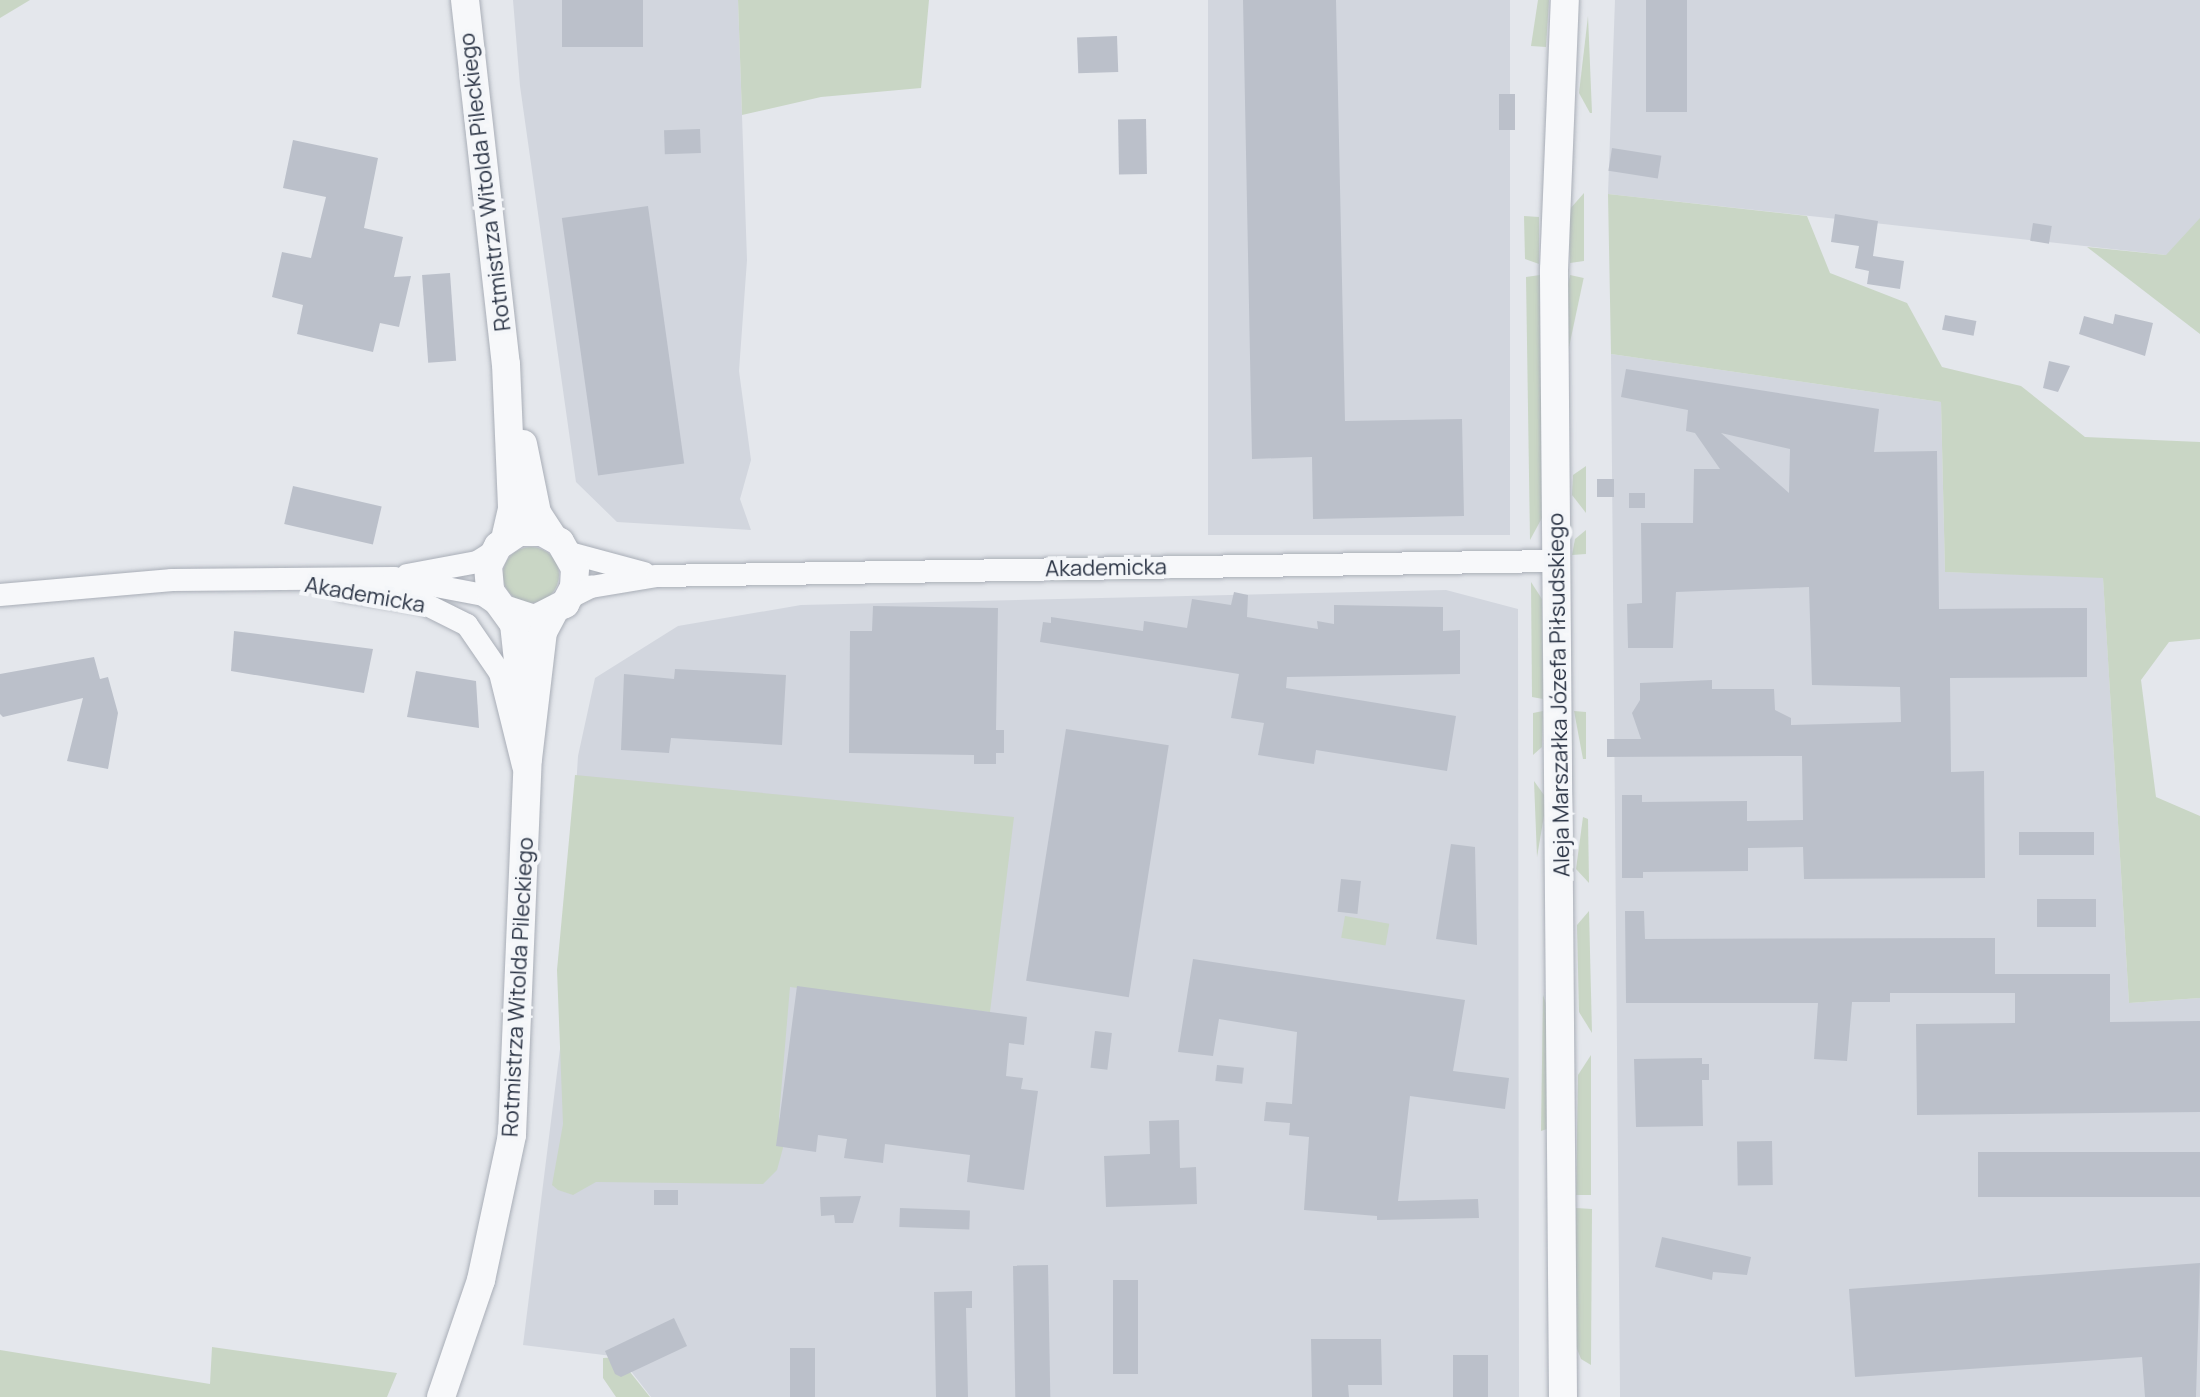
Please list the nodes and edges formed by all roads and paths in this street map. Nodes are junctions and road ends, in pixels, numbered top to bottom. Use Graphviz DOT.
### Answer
graph roads {
  1 [pos="465,0"];
  2 [pos="1565,0"];
  3 [pos="506,364"];
  4 [pos="561,544"];
  5 [pos="499,546"];
  6 [pos="1556,561"];
  7 [pos="657,576"];
  8 [pos="394,578"];
  9 [pos="275,580"];
  10 [pos="0,595"];
  11 [pos="561,606"];
  12 [pos="502,608"];
  13 [pos="528,772"];
  14 [pos="1564,1395"];
  15 [pos="441,1397"];
  1 -- 3 [label="street, Rotmistrza Witolda Pileckiego"];
  2 -- 6 [label="street, Aleja Marszałka Józefa Piłsudskiego"];
  3 -- 4 [label="street, Rotmistrza Witolda Pileckiego"];
  3 -- 5 [label="street, Rotmistrza Witolda Pileckiego"];
  4 -- 5 [label="street"];
  4 -- 7 [label="street, Akademicka"];
  4 -- 11 [label="street"];
  5 -- 8 [label="street, Akademicka"];
  5 -- 12 [label="street"];
  6 -- 7 [label="street, Akademicka"];
  6 -- 14 [label="street, Aleja Marszałka Józefa Piłsudskiego"];
  7 -- 11 [label="street, Akademicka"];
  8 -- 9 [label="street, Akademicka"];
  8 -- 12 [label="street, Akademicka"];
  9 -- 10 [label="street, Akademicka"];
  9 -- 13 [label="street, Akademicka"];
  11 -- 12 [label="street"];
  11 -- 13 [label="street, Rotmistrza Witolda Pileckiego"];
  12 -- 13 [label="street, Rotmistrza Witolda Pileckiego"];
  13 -- 15 [label="street, Rotmistrza Witolda Pileckiego"];
}
